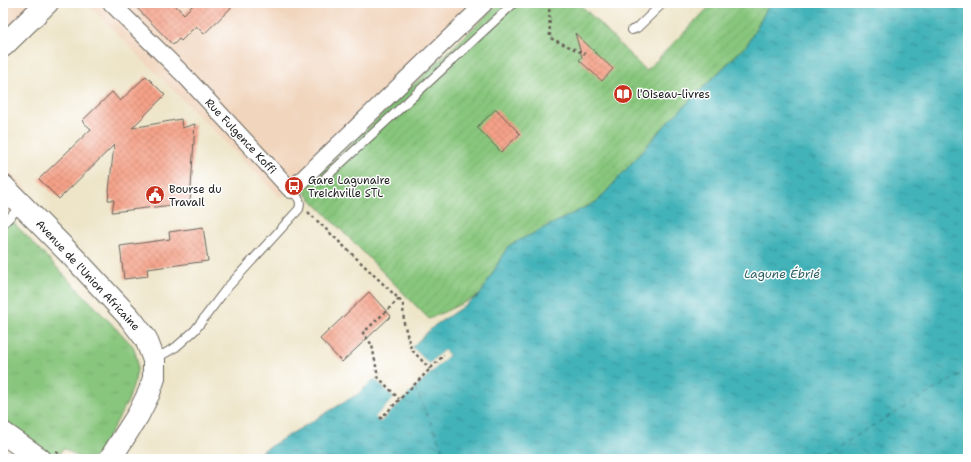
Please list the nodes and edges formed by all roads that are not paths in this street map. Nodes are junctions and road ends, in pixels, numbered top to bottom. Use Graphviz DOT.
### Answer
graph roads {
  1 [pos="47,3"];
  2 [pos="111,3"];
  3 [pos="514,3"];
  4 [pos="663,3"];
  5 [pos="484,4"];
  6 [pos="632,30"];
  7 [pos="3,46"];
  8 [pos="326,177"];
  9 [pos="3,186"];
  10 [pos="290,190"];
  11 [pos="23,205"];
  12 [pos="3,224"];
  13 [pos="154,360"];
  14 [pos="3,433"];
  15 [pos="49,456"];
  16 [pos="110,459"];
  1 -- 7 [label="main road"];
  2 -- 10 [label="street, Rue Fulgence Koffi"];
  3 -- 8 [label="lane"];
  4 -- 6 [label="lane"];
  5 -- 10 [label="street"];
  9 -- 11 [label="main road, Avenue de l'Union Africaine"];
  10 -- 13 [label="lane, Rue Fulgence Koffi"];
  11 -- 12 [label="lane"];
  11 -- 13 [label="main road, Avenue de l'Union Africaine"];
  13 -- 16 [label="main road, Avenue de l'Union Africaine"];
  14 -- 15 [label="main road"];
}
